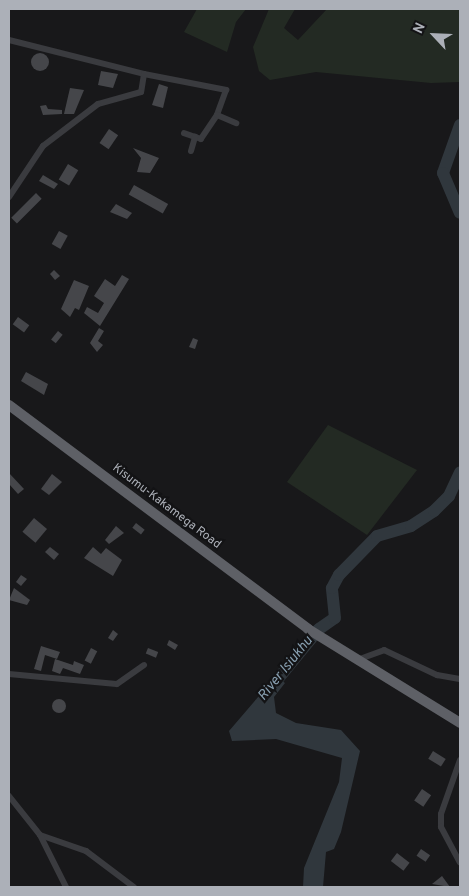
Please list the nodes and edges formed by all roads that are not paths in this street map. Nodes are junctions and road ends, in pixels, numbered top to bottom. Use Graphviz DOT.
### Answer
graph roads {
  1 [pos="9,40"];
  2 [pos="144,74"];
  3 [pos="217,115"];
  4 [pos="236,123"];
  5 [pos="184,133"];
  6 [pos="195,137"];
  7 [pos="191,151"];
  8 [pos="9,197"];
  9 [pos="9,405"];
  10 [pos="354,661"];
  11 [pos="144,665"];
  12 [pos="9,674"];
  13 [pos="460,679"];
  14 [pos="460,723"];
  15 [pos="460,760"];
  16 [pos="9,796"];
  17 [pos="40,835"];
  18 [pos="460,862"];
  19 [pos="66,887"];
  20 [pos="134,887"];
  1 -- 2 [label="street"];
  2 -- 3 [label="street"];
  2 -- 8 [label="street"];
  3 -- 4 [label="street"];
  3 -- 6 [label="street"];
  5 -- 6 [label="street"];
  6 -- 7 [label="street"];
  9 -- 10 [label="highway, Kisumu-Kakamega Road"];
  10 -- 13 [label="street"];
  10 -- 14 [label="highway, Kisumu-Kakamega Road"];
  11 -- 12 [label="street"];
  15 -- 18 [label="street"];
  16 -- 17 [label="street"];
  17 -- 19 [label="street"];
  17 -- 20 [label="street"];
}
